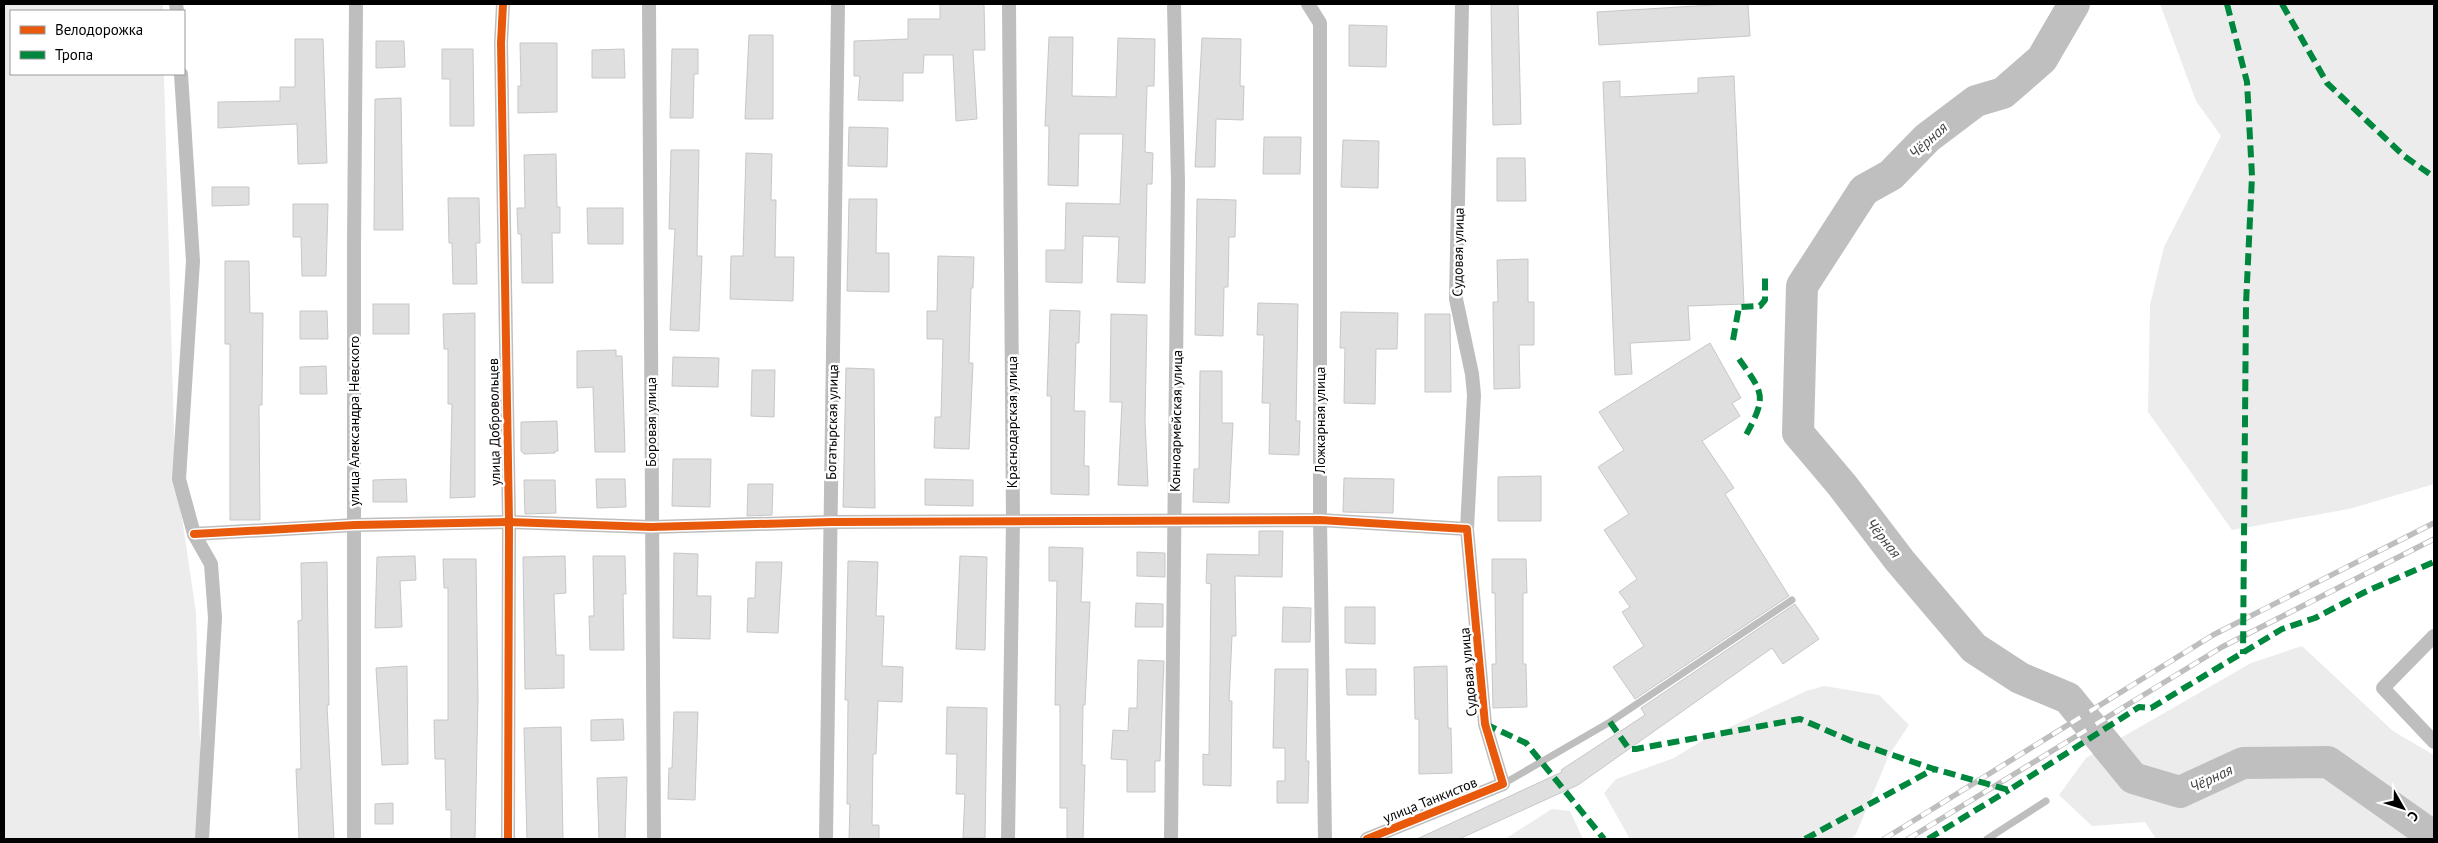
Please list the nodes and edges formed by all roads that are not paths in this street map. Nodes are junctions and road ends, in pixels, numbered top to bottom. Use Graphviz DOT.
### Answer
graph roads {
  1 [pos="356,4"];
  2 [pos="503,4"];
  3 [pos="649,4"];
  4 [pos="838,4"];
  5 [pos="1009,4"];
  6 [pos="1174,4"];
  7 [pos="1308,4"];
  8 [pos="1462,4"];
  9 [pos="181,75"];
  10 [pos="1320,520"];
  11 [pos="508,522"];
  12 [pos="831,522"];
  13 [pos="1013,522"];
  14 [pos="1174,522"];
  15 [pos="354,525"];
  16 [pos="651,527"];
  17 [pos="1466,529"];
  18 [pos="194,534"];
  19 [pos="1792,600"];
  20 [pos="2434,636"];
  21 [pos="2434,742"];
  22 [pos="1503,784"];
  23 [pos="2046,801"];
  24 [pos="202,839"];
  25 [pos="354,839"];
  26 [pos="508,839"];
  27 [pos="654,839"];
  28 [pos="826,839"];
  29 [pos="1008,839"];
  30 [pos="1172,839"];
  31 [pos="1325,839"];
  32 [pos="1367,839"];
  33 [pos="1988,839"];
  1 -- 15 [label="street, улица Александра Невского"];
  2 -- 11 [label="street, улица Добровольцев"];
  3 -- 16 [label="street, Боровая улица"];
  4 -- 12 [label="street, Богатырская улица"];
  5 -- 13 [label="street, Краснодарская улица"];
  6 -- 14 [label="street, Конноармейская улица"];
  7 -- 10 [label="street, Ложкарная улица"];
  8 -- 17 [label="street, Судовая улица"];
  9 -- 18 [label="street"];
  10 -- 14 [label="street"];
  10 -- 17 [label="street"];
  10 -- 31 [label="street, Ложкарная улица"];
  11 -- 15 [label="street"];
  11 -- 16 [label="street"];
  11 -- 26 [label="street, улица Добровольцев"];
  12 -- 13 [label="street"];
  12 -- 16 [label="street"];
  12 -- 28 [label="street, Богатырская улица"];
  13 -- 14 [label="street"];
  13 -- 29 [label="street, Краснодарская улица"];
  14 -- 30 [label="street, Конноармейская улица"];
  15 -- 18 [label="street"];
  15 -- 25 [label="street, улица Александра Невского"];
  16 -- 27 [label="street, Боровая улица"];
  17 -- 22 [label="street, Судовая улица"];
  18 -- 24 [label="street"];
  19 -- 22 [label="lane"];
  20 -- 21 [label="street"];
  22 -- 32 [label="street, улица Танкистов"];
  23 -- 33 [label="lane"];
}
